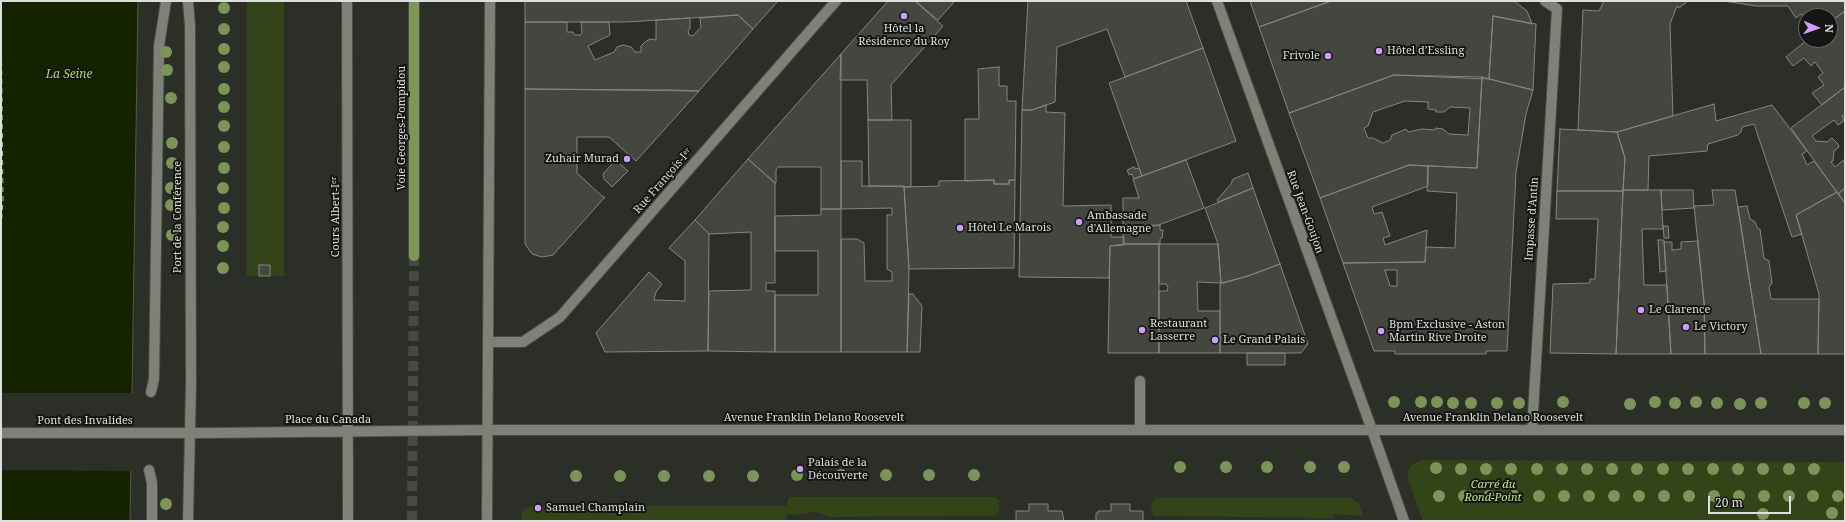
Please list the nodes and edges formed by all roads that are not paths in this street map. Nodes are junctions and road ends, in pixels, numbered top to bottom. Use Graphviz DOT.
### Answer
graph roads {
  1 [pos="166,1"];
  2 [pos="188,1"];
  3 [pos="347,1"];
  4 [pos="414,1"];
  5 [pos="490,1"];
  6 [pos="836,1"];
  7 [pos="1217,1"];
  8 [pos="1546,1"];
  9 [pos="1557,5"];
  10 [pos="414,256"];
  11 [pos="488,342"];
  12 [pos="1140,382"];
  13 [pos="150,392"];
  14 [pos="487,430"];
  15 [pos="1140,430"];
  16 [pos="1372,430"];
  17 [pos="1532,430"];
  18 [pos="1845,430"];
  19 [pos="349,432"];
  20 [pos="1,433"];
  21 [pos="170,433"];
  22 [pos="190,433"];
  23 [pos="149,470"];
  24 [pos="152,521"];
  25 [pos="188,521"];
  26 [pos="348,521"];
  27 [pos="487,521"];
  28 [pos="1404,521"];
  1 -- 13 [label="street, Port de la Conférence"];
  2 -- 22 [label="street, Port de la Conférence"];
  3 -- 19 [label="street, Cours Albert-Iᵉʳ"];
  4 -- 10 [label="main road, Voie Georges-Pompidou"];
  5 -- 11 [label="street"];
  6 -- 11 [label="street, Rue François-Iᵉʳ"];
  7 -- 16 [label="street, Rue Jean-Goujon"];
  8 -- 9 [label="street, Impasse d'Antin"];
  9 -- 17 [label="street, Impasse d'Antin"];
  11 -- 14 [label="street"];
  12 -- 15 [label="street"];
  14 -- 15 [label="street, Avenue Franklin Delano Roosevelt"];
  14 -- 19 [label="street, Place du Canada"];
  14 -- 27 [label="street"];
  15 -- 16 [label="street, Avenue Franklin Delano Roosevelt"];
  16 -- 17 [label="street, Avenue Franklin Delano Roosevelt"];
  16 -- 28 [label="street, Rue Jean-Goujon"];
  17 -- 18 [label="street, Avenue Franklin Delano Roosevelt"];
  19 -- 22 [label="street, Place du Canada"];
  19 -- 26 [label="street, Cours Albert-Iᵉʳ"];
  20 -- 21 [label="street, Pont des Invalides"];
  21 -- 22 [label="street, Place du Canada"];
  22 -- 25 [label="street, Port de la Conférence"];
  23 -- 24 [label="street"];
}
